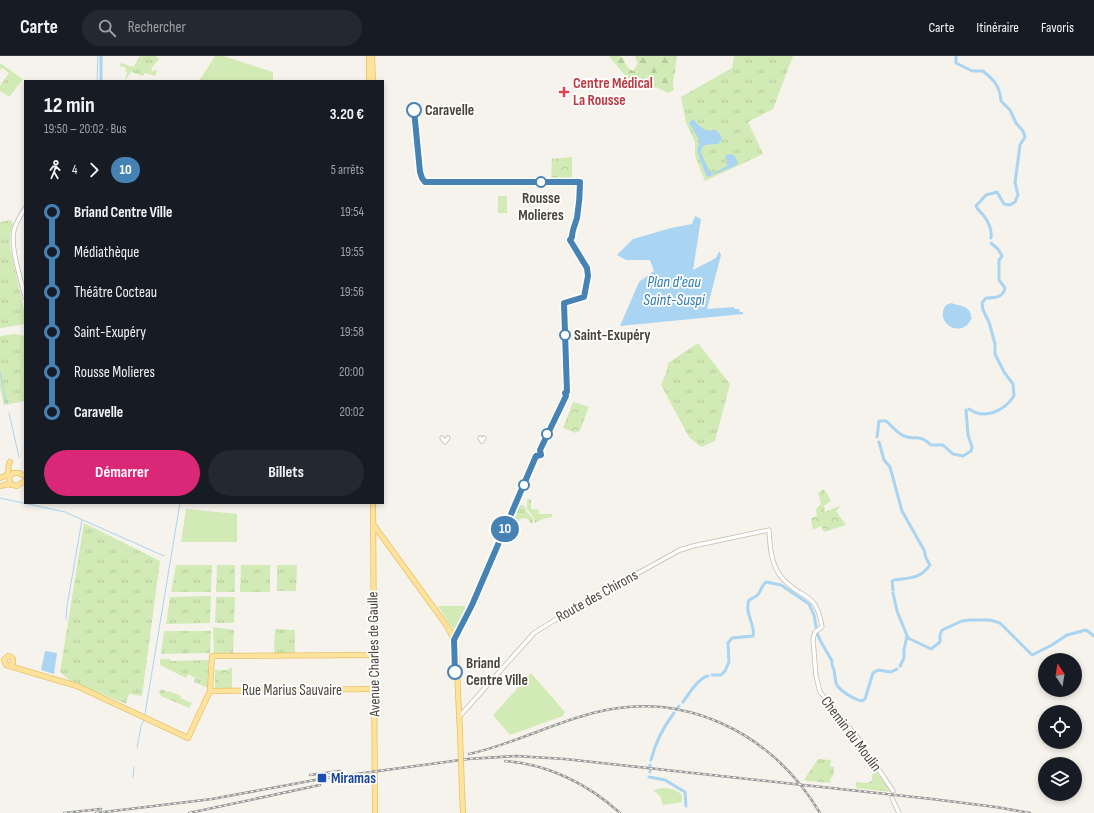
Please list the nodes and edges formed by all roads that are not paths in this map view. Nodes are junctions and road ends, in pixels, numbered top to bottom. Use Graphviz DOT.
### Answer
graph roads {
  1 [pos="369,56"];
  2 [pos="372,56"];
  3 [pos="369,80"];
  4 [pos="373,80"];
  5 [pos="24,210"];
  6 [pos="24,294"];
  7 [pos="442,438"];
  8 [pos="448,438"];
  9 [pos="10,462"];
  10 [pos="24,476"];
  11 [pos="9,478"];
  12 [pos="0,480"];
  13 [pos="24,482"];
  14 [pos="11,484"];
  15 [pos="0,486"];
  16 [pos="373,504"];
  17 [pos="373,524"];
  18 [pos="768,530"];
  19 [pos="451,632"];
  20 [pos="458,632"];
  21 [pos="374,655"];
  22 [pos="6,662"];
  23 [pos="374,689"];
  24 [pos="210,691"];
  25 [pos="459,717"];
  26 [pos="893,791"];
  27 [pos="892,798"];
  28 [pos="374,813"];
  29 [pos="463,813"];
  30 [pos="899,813"];
  1 -- 3 [label="main road"];
  2 -- 4 [label="main road"];
  5 -- 6 [label="street"];
  7 -- 8 [label="street"];
  9 -- 12 [label="main road"];
  10 -- 11 [label="main road"];
  10 -- 13 [label="main road"];
  11 -- 12 [label="main road"];
  11 -- 14 [label="main road"];
  13 -- 14 [label="main road"];
  14 -- 15 [label="main road"];
  16 -- 17 [label="main road, Avenue Charles de Gaulle"];
  17 -- 19 [label="main road"];
  17 -- 21 [label="main road, Avenue Charles de Gaulle"];
  18 -- 25 [label="street, Route des Chirons"];
  18 -- 26 [label="street, Chemin du Moulin"];
  19 -- 20 [label="main road"];
  19 -- 25 [label="main road"];
  21 -- 23 [label="main road, Avenue Charles de Gaulle"];
  21 -- 24 [label="main road"];
  22 -- 24 [label="main road"];
  23 -- 24 [label="main road, Rue Marius Sauvaire"];
  23 -- 28 [label="main road, Avenue Charles de Gaulle"];
  25 -- 29 [label="main road, bridge"];
  27 -- 30 [label="street"];
}
